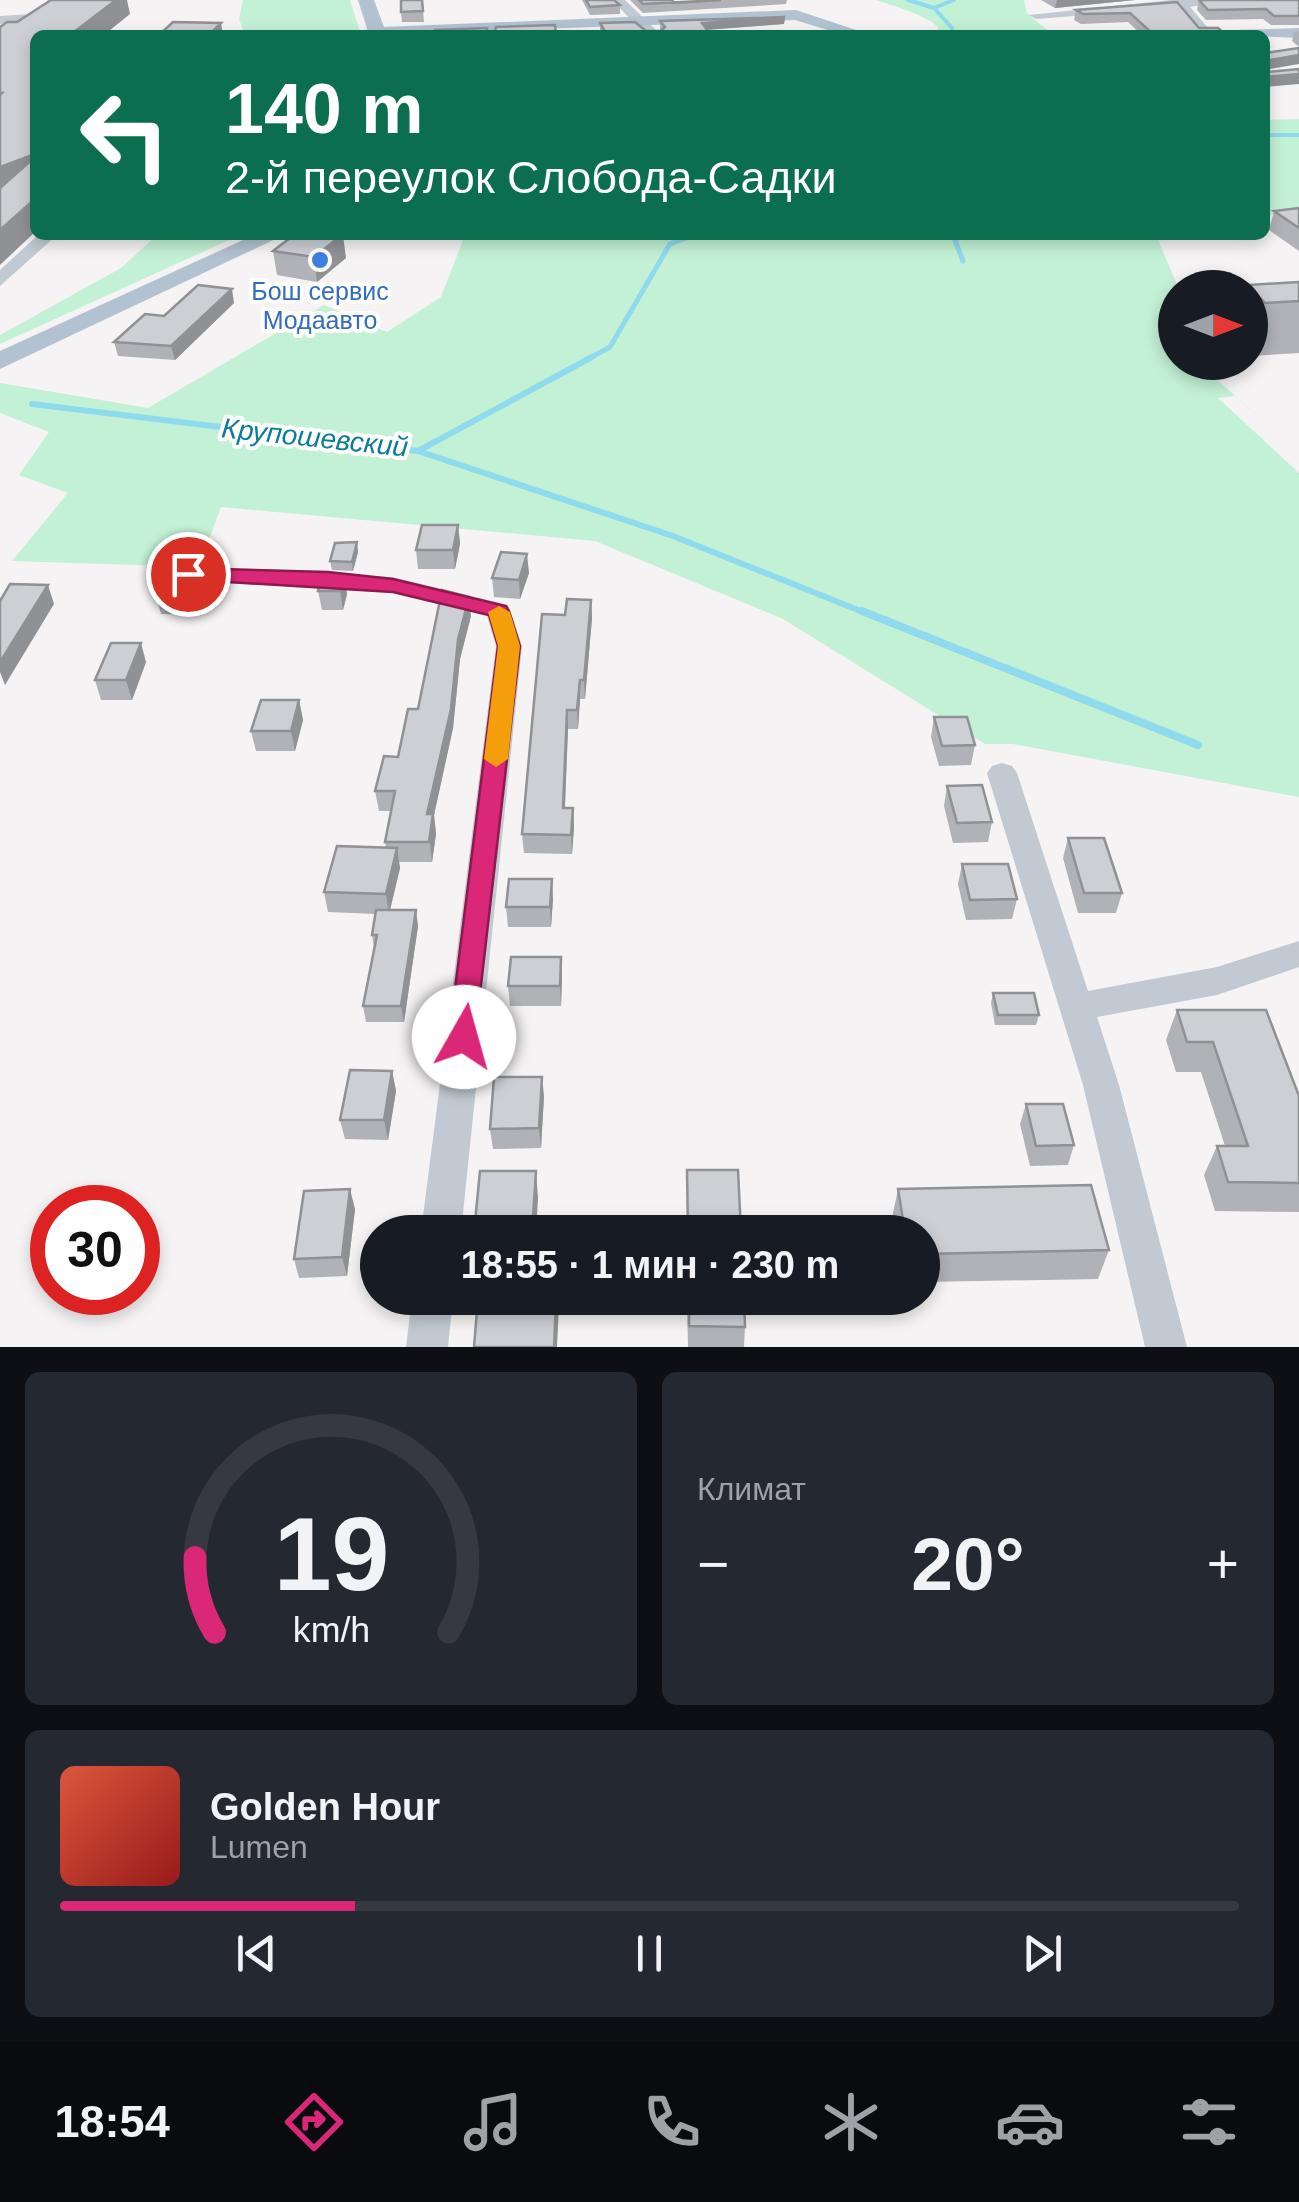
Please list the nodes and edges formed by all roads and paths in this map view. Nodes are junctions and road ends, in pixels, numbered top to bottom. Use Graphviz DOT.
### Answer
graph roads {
  1 [pos="366,0"];
  2 [pos="618,0"];
  3 [pos="1224,0"];
  4 [pos="1180,2"];
  5 [pos="1036,15"];
  6 [pos="0,20"];
  7 [pos="648,29"];
  8 [pos="377,30"];
  9 [pos="594,30"];
  10 [pos="846,30"];
  11 [pos="1203,30"];
  12 [pos="1270,34"];
  13 [pos="1299,34"];
  14 [pos="10,36"];
  15 [pos="43,240"];
  16 [pos="262,240"];
  17 [pos="0,280"];
  18 [pos="0,361"];
  19 [pos="188,574"];
  20 [pos="1002,772"];
  21 [pos="1299,954"];
  22 [pos="1076,1006"];
  23 [pos="443,1215"];
  24 [pos="431,1315"];
  25 [pos="428,1347"];
  26 [pos="1166,1347"];
  1 -- 8 [label="main road"];
  2 -- 7 [label="street"];
  3 -- 4 [label="street"];
  4 -- 5 [label="street"];
  4 -- 11 [label="street"];
  6 -- 14 [label="street"];
  7 -- 9 [label="main road"];
  7 -- 10 [label="main road"];
  12 -- 13 [label="main road"];
  15 -- 17 [label="street"];
  16 -- 18 [label="main road"];
  19 -- 23 [label="street"];
  20 -- 22 [label="street"];
  21 -- 22 [label="street"];
  22 -- 26 [label="street"];
  24 -- 25 [label="street"];
}
